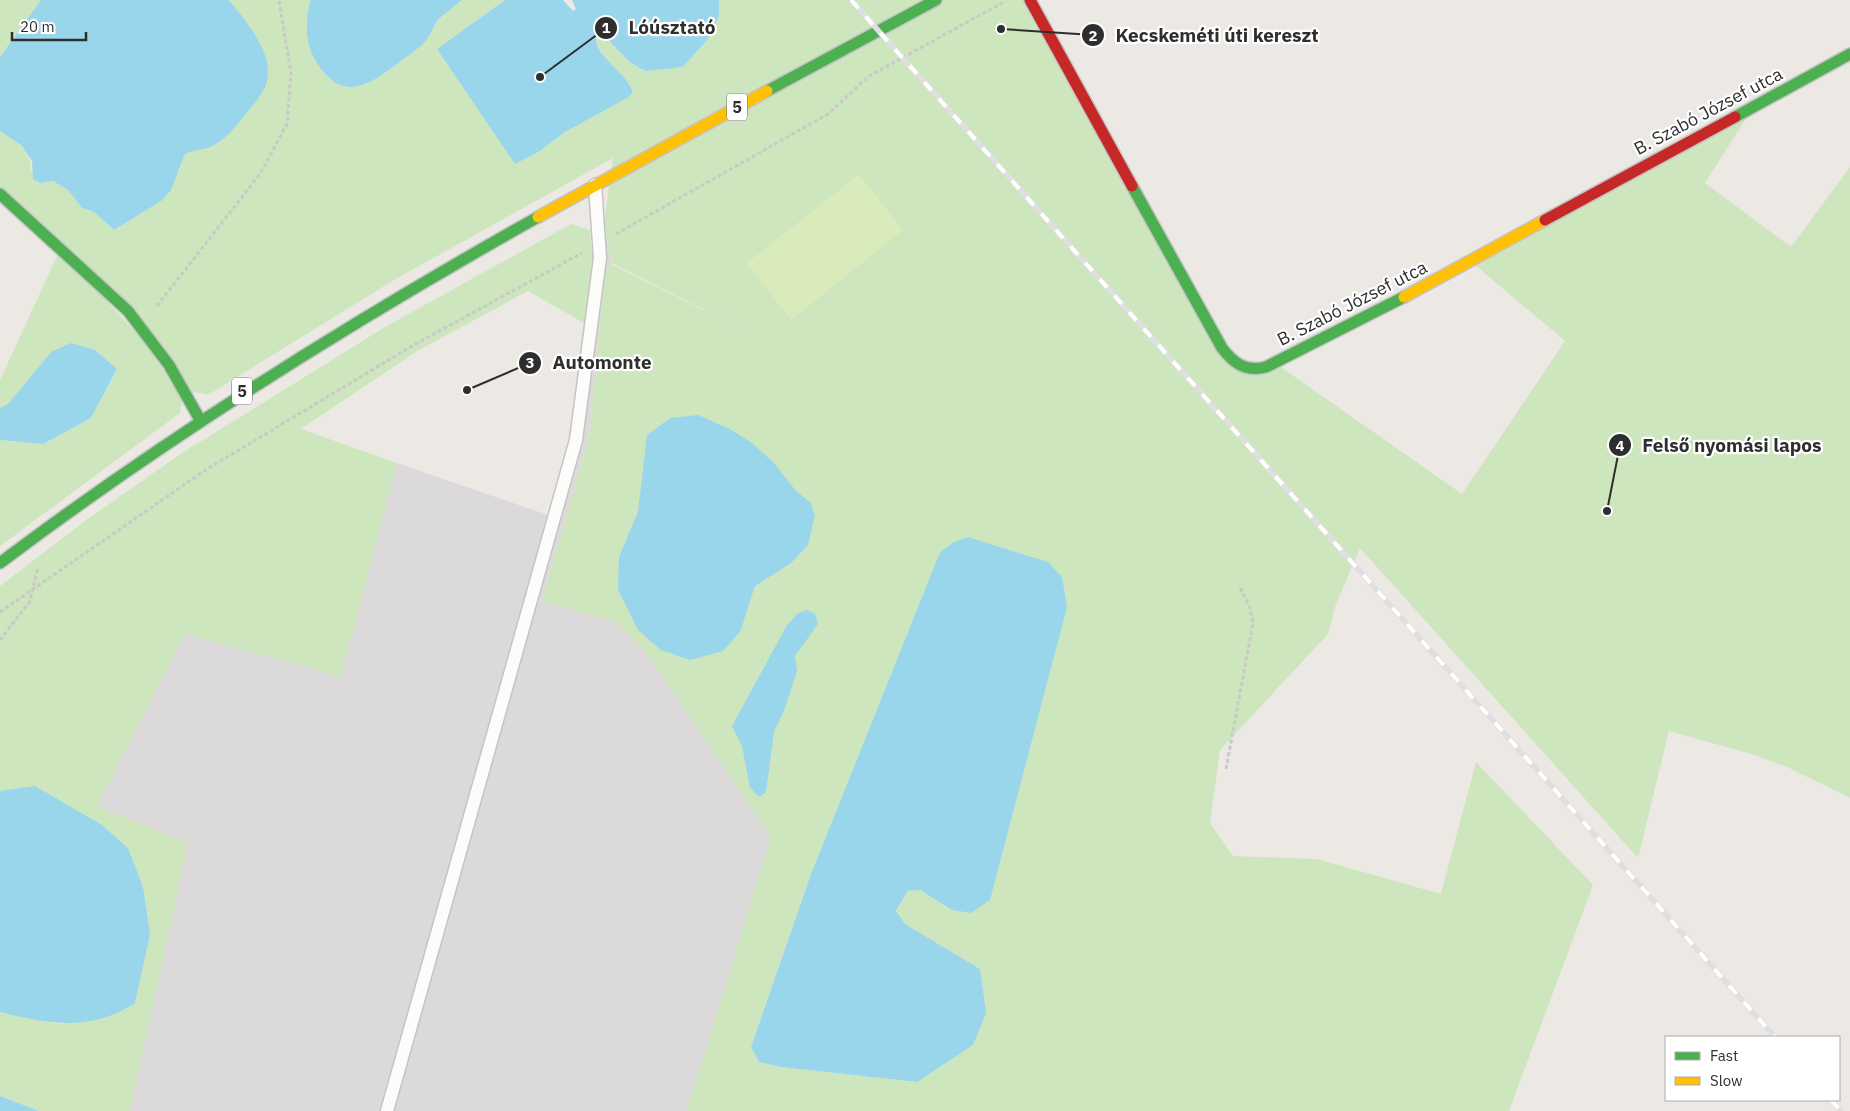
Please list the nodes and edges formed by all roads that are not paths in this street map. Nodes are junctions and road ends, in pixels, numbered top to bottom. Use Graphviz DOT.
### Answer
graph roads {
  1 [pos="936,0"];
  2 [pos="1030,0"];
  3 [pos="1850,54"];
  4 [pos="595,184"];
  5 [pos="0,194"];
  6 [pos="199,418"];
  7 [pos="0,562"];
  8 [pos="387,1111"];
  1 -- 4 [label="street, 5"];
  2 -- 3 [label="street, B. Szabó József utca"];
  4 -- 6 [label="street, 5"];
  4 -- 8 [label="lane"];
  5 -- 6 [label="street"];
  6 -- 7 [label="street, 5"];
}
